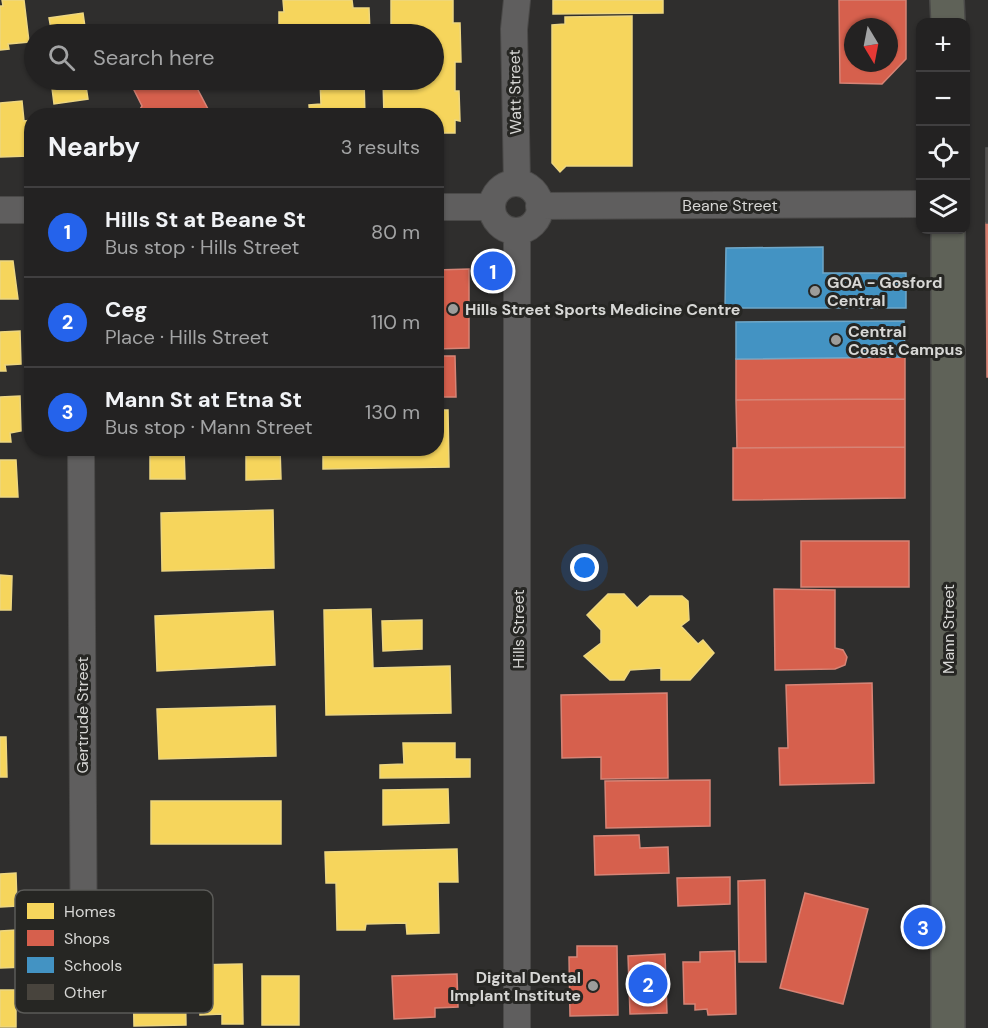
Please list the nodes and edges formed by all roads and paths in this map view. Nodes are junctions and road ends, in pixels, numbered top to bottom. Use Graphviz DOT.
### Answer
graph roads {
  1 [pos="517,0"];
  2 [pos="948,0"];
  3 [pos="948,18"];
  4 [pos="517,183"];
  5 [pos="916,204"];
  6 [pos="539,206"];
  7 [pos="444,207"];
  8 [pos="492,207"];
  9 [pos="0,210"];
  10 [pos="24,210"];
  11 [pos="517,231"];
  12 [pos="948,234"];
  13 [pos="81,456"];
  14 [pos="83,890"];
  15 [pos="518,1028"];
  16 [pos="948,1028"];
  1 -- 4 [label="street, Watt Street"];
  2 -- 3 [label="main road"];
  4 -- 6 [label="street"];
  4 -- 8 [label="street"];
  5 -- 6 [label="street, Beane Street"];
  6 -- 11 [label="street"];
  7 -- 8 [label="street"];
  8 -- 11 [label="street"];
  9 -- 10 [label="street"];
  11 -- 15 [label="street, Hills Street"];
  12 -- 16 [label="main road, Mann Street"];
  13 -- 14 [label="street, Gertrude Street"];
}
